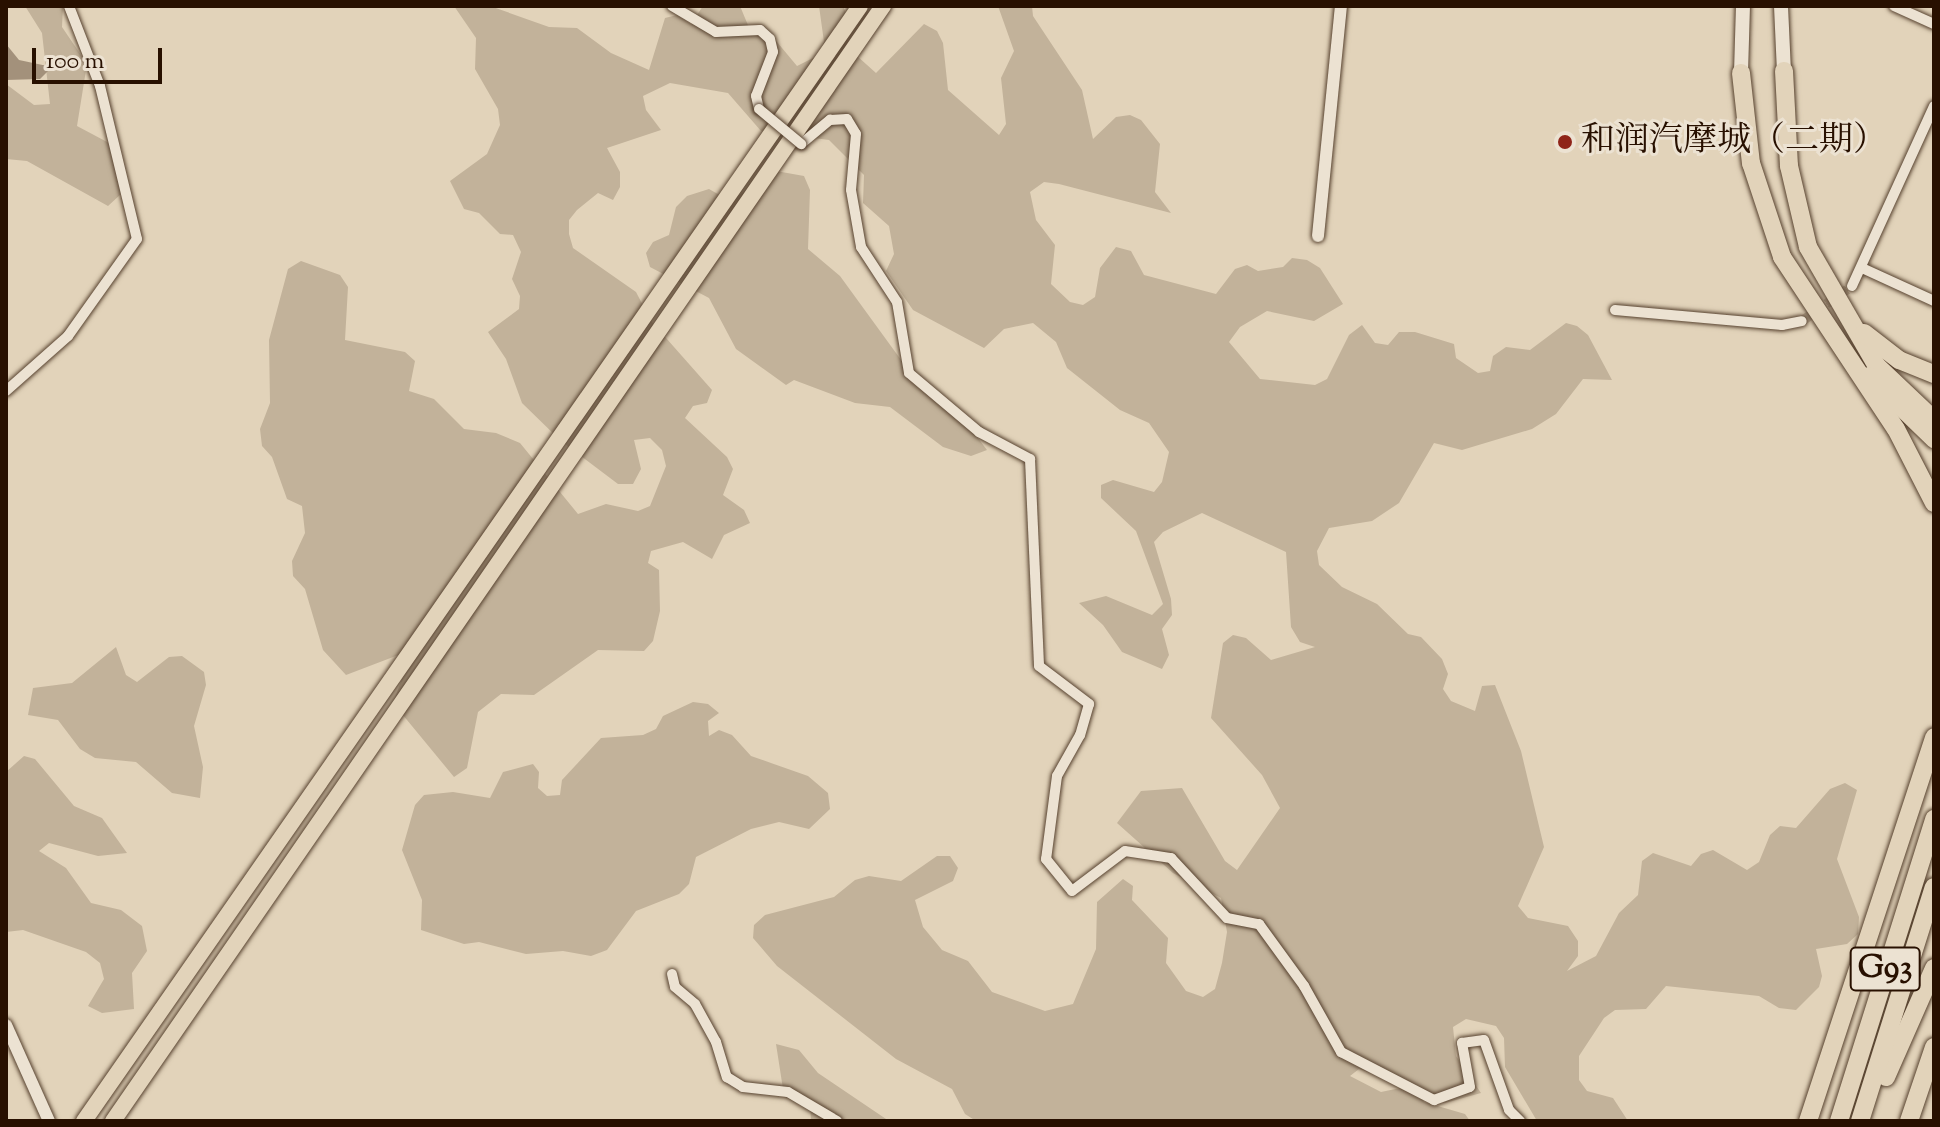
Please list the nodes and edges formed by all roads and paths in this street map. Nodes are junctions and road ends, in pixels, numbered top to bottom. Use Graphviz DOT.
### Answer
graph roads {
  1 [pos="69,6"];
  2 [pos="672,6"];
  3 [pos="860,6"];
  4 [pos="1341,6"];
  5 [pos="1743,6"];
  6 [pos="1781,6"];
  7 [pos="1894,6"];
  8 [pos="884,7"];
  9 [pos="1934,24"];
  10 [pos="1784,71"];
  11 [pos="1741,73"];
  12 [pos="1934,106"];
  13 [pos="1318,236"];
  14 [pos="1862,268"];
  15 [pos="1852,286"];
  16 [pos="1934,301"];
  17 [pos="1840,308"];
  18 [pos="1615,310"];
  19 [pos="1802,321"];
  20 [pos="1831,336"];
  21 [pos="1934,374"];
  22 [pos="6,391"];
  23 [pos="1934,420"];
  24 [pos="1934,439"];
  25 [pos="1934,503"];
  26 [pos="1934,737"];
  27 [pos="1934,819"];
  28 [pos="1934,887"];
  29 [pos="1934,968"];
  30 [pos="672,974"];
  31 [pos="6,1025"];
  32 [pos="10,1042"];
  33 [pos="1934,1047"];
  34 [pos="49,1121"];
  35 [pos="84,1121"];
  36 [pos="113,1121"];
  37 [pos="837,1121"];
  38 [pos="1520,1121"];
  39 [pos="1808,1121"];
  40 [pos="1839,1121"];
  41 [pos="1860,1121"];
  42 [pos="1871,1121"];
  43 [pos="1909,1121"];
  1 -- 22 [label="street"];
  2 -- 38 [label="street, bridge"];
  3 -- 35 [label="main road"];
  4 -- 13 [label="street"];
  5 -- 11 [label="main road"];
  6 -- 10 [label="main road"];
  7 -- 9 [label="street"];
  8 -- 36 [label="main road"];
  10 -- 17 [label="highway"];
  11 -- 20 [label="highway"];
  12 -- 14 [label="street"];
  14 -- 15 [label="street"];
  14 -- 16 [label="street"];
  17 -- 21 [label="highway"];
  17 -- 23 [label="highway"];
  18 -- 19 [label="street"];
  20 -- 24 [label="highway"];
  20 -- 25 [label="highway"];
  26 -- 39 [label="highway"];
  27 -- 40 [label="highway, G93"];
  28 -- 41 [label="highway, G93"];
  29 -- 42 [label="highway"];
  30 -- 37 [label="street"];
  31 -- 32 [label="street"];
  32 -- 34 [label="street"];
  33 -- 43 [label="highway"];
}
